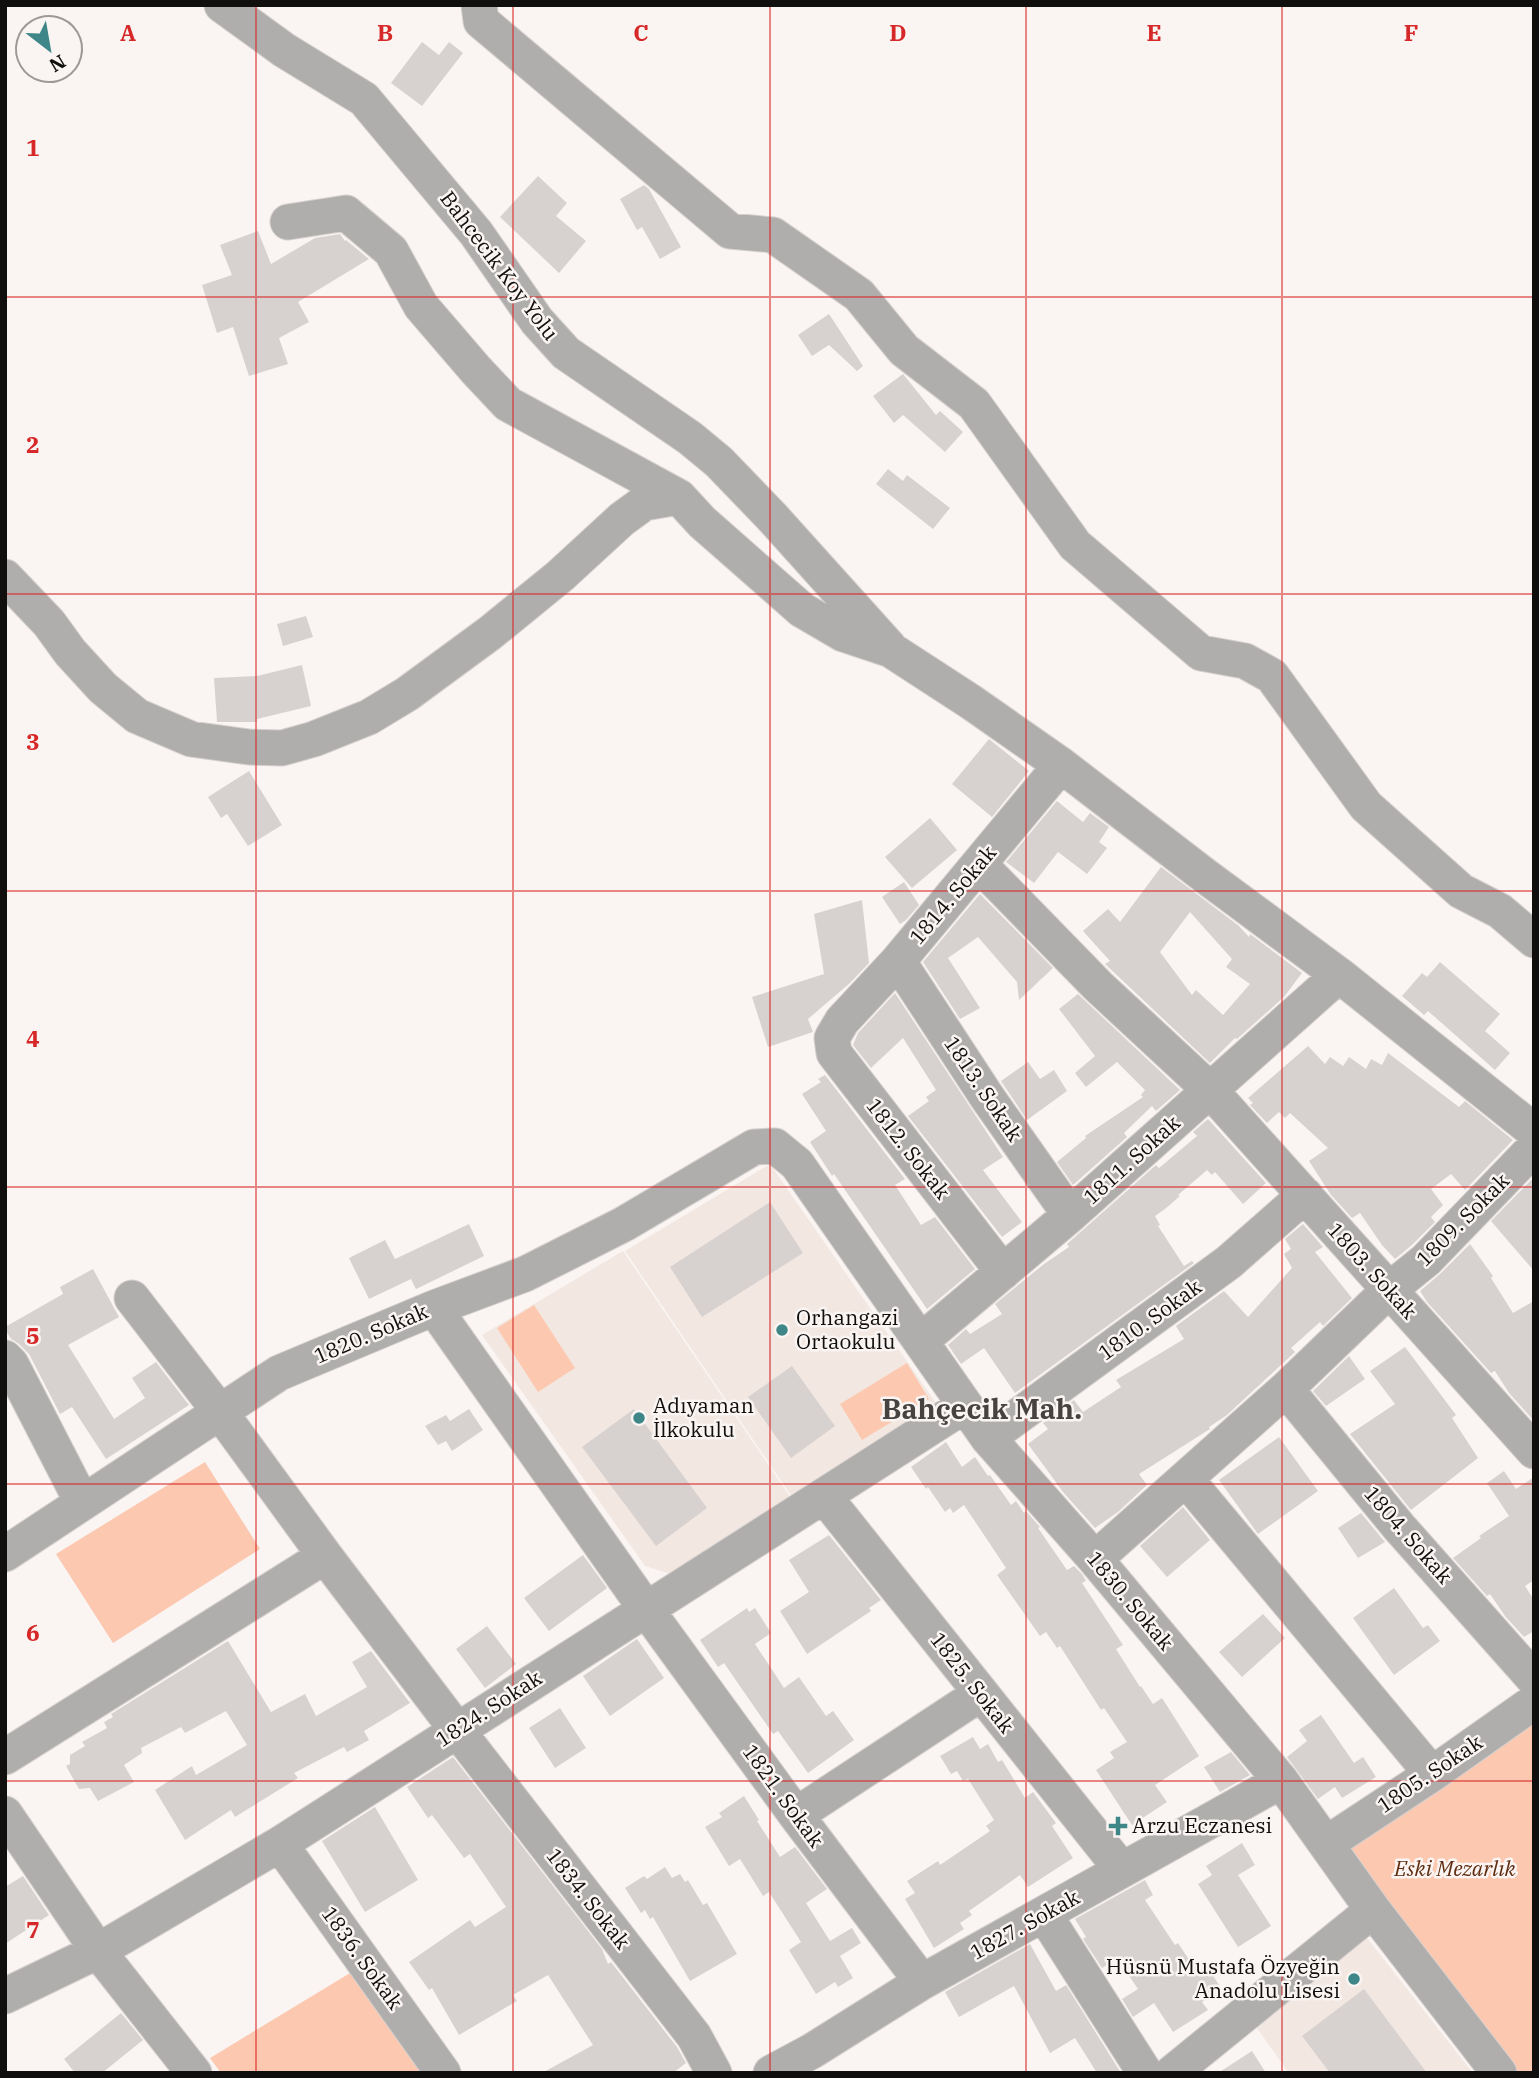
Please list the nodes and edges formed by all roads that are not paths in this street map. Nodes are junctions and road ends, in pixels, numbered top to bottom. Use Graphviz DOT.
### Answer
graph roads {
  1 [pos="222,5"];
  2 [pos="480,5"];
  3 [pos="288,222"];
  4 [pos="679,497"];
  5 [pos="5,577"];
  6 [pos="891,650"];
  7 [pos="1061,765"];
  8 [pos="979,864"];
  9 [pos="1534,940"];
  10 [pos="898,961"];
  11 [pos="1339,975"];
  12 [pos="842,1021"];
  13 [pos="1210,1090"];
  14 [pos="1534,1131"];
  15 [pos="754,1147"];
  16 [pos="1534,1148"];
  17 [pos="1305,1195"];
  18 [pos="1070,1215"];
  19 [pos="1003,1272"];
  20 [pos="1389,1290"];
  21 [pos="132,1298"];
  22 [pos="434,1308"];
  23 [pos="922,1340"];
  24 [pos="5,1358"];
  25 [pos="1286,1389"];
  26 [pos="964,1406"];
  27 [pos="220,1412"];
  28 [pos="988,1438"];
  29 [pos="1534,1451"];
  30 [pos="1186,1479"];
  31 [pos="824,1496"];
  32 [pos="82,1502"];
  33 [pos="5,1553"];
  34 [pos="325,1556"];
  35 [pos="1095,1559"];
  36 [pos="646,1609"];
  37 [pos="1534,1679"];
  38 [pos="980,1694"];
  39 [pos="1534,1702"];
  40 [pos="457,1730"];
  41 [pos="5,1757"];
  42 [pos="1432,1774"];
  43 [pos="1281,1781"];
  44 [pos="5,1814"];
  45 [pos="796,1815"];
  46 [pos="280,1844"];
  47 [pos="1326,1844"];
  48 [pos="1122,1870"];
  49 [pos="1373,1910"];
  50 [pos="1044,1914"];
  51 [pos="98,1951"];
  52 [pos="922,1982"];
  53 [pos="5,1996"];
  54 [pos="194,2073"];
  55 [pos="443,2073"];
  56 [pos="714,2073"];
  57 [pos="771,2073"];
  58 [pos="1145,2073"];
  59 [pos="1172,2073"];
  60 [pos="1499,2073"];
  1 -- 6 [label="street, Bahcecik Koy Yolu"];
  2 -- 9 [label="street"];
  3 -- 4 [label="street"];
  4 -- 5 [label="street"];
  4 -- 6 [label="street"];
  6 -- 7 [label="street"];
  7 -- 8 [label="street, 1814. Sokak"];
  7 -- 11 [label="street"];
  8 -- 10 [label="street, 1814. Sokak"];
  8 -- 13 [label="street, 1803. Sokak"];
  10 -- 12 [label="street, 1814. Sokak"];
  10 -- 18 [label="street, 1813. Sokak"];
  11 -- 13 [label="street, 1811. Sokak"];
  11 -- 14 [label="street"];
  12 -- 19 [label="street, 1812. Sokak"];
  13 -- 17 [label="street, 1803. Sokak"];
  13 -- 18 [label="street, 1811. Sokak"];
  15 -- 22 [label="street, 1820. Sokak"];
  15 -- 23 [label="street, 1830. Sokak"];
  16 -- 20 [label="street, 1809. Sokak"];
  17 -- 20 [label="street, 1803. Sokak"];
  17 -- 28 [label="street, 1810. Sokak"];
  18 -- 19 [label="street, 1811. Sokak"];
  19 -- 23 [label="street, 1811. Sokak"];
  20 -- 25 [label="street, 1809. Sokak"];
  20 -- 29 [label="street, 1803. Sokak"];
  21 -- 27 [label="street, 1834. Sokak"];
  22 -- 27 [label="street, 1820. Sokak"];
  22 -- 36 [label="street, 1821. Sokak"];
  23 -- 26 [label="street, 1830. Sokak"];
  24 -- 32 [label="street"];
  25 -- 30 [label="street, 1809. Sokak"];
  25 -- 37 [label="street, 1804. Sokak"];
  26 -- 28 [label="street, 1830. Sokak"];
  26 -- 31 [label="street, 1824. Sokak"];
  27 -- 32 [label="street, 1820. Sokak"];
  27 -- 34 [label="street, 1834. Sokak"];
  28 -- 35 [label="street, 1830. Sokak"];
  30 -- 35 [label="street, 1809. Sokak"];
  30 -- 42 [label="street"];
  31 -- 36 [label="street, 1824. Sokak"];
  31 -- 38 [label="street, 1825. Sokak"];
  32 -- 33 [label="street, 1820. Sokak"];
  34 -- 40 [label="street, 1834. Sokak"];
  34 -- 41 [label="street"];
  35 -- 43 [label="street, 1830. Sokak"];
  36 -- 40 [label="street, 1824. Sokak"];
  36 -- 45 [label="street, 1821. Sokak"];
  38 -- 45 [label="street"];
  38 -- 48 [label="street, 1825. Sokak"];
  39 -- 42 [label="street, 1805. Sokak"];
  40 -- 46 [label="street, 1824. Sokak"];
  40 -- 56 [label="street, 1834. Sokak"];
  42 -- 47 [label="street, 1805. Sokak"];
  43 -- 47 [label="street, 1830. Sokak"];
  43 -- 48 [label="street, 1827. Sokak"];
  44 -- 51 [label="street"];
  45 -- 52 [label="street, 1821. Sokak"];
  46 -- 51 [label="street, 1824. Sokak"];
  46 -- 55 [label="street, 1836. Sokak"];
  47 -- 49 [label="street, 1830. Sokak"];
  48 -- 50 [label="street, 1827. Sokak"];
  49 -- 59 [label="street"];
  49 -- 60 [label="street, 1830. Sokak"];
  50 -- 52 [label="street, 1827. Sokak"];
  50 -- 58 [label="street"];
  51 -- 53 [label="street, 1824. Sokak"];
  51 -- 54 [label="street"];
  52 -- 57 [label="street, 1827. Sokak"];
}
